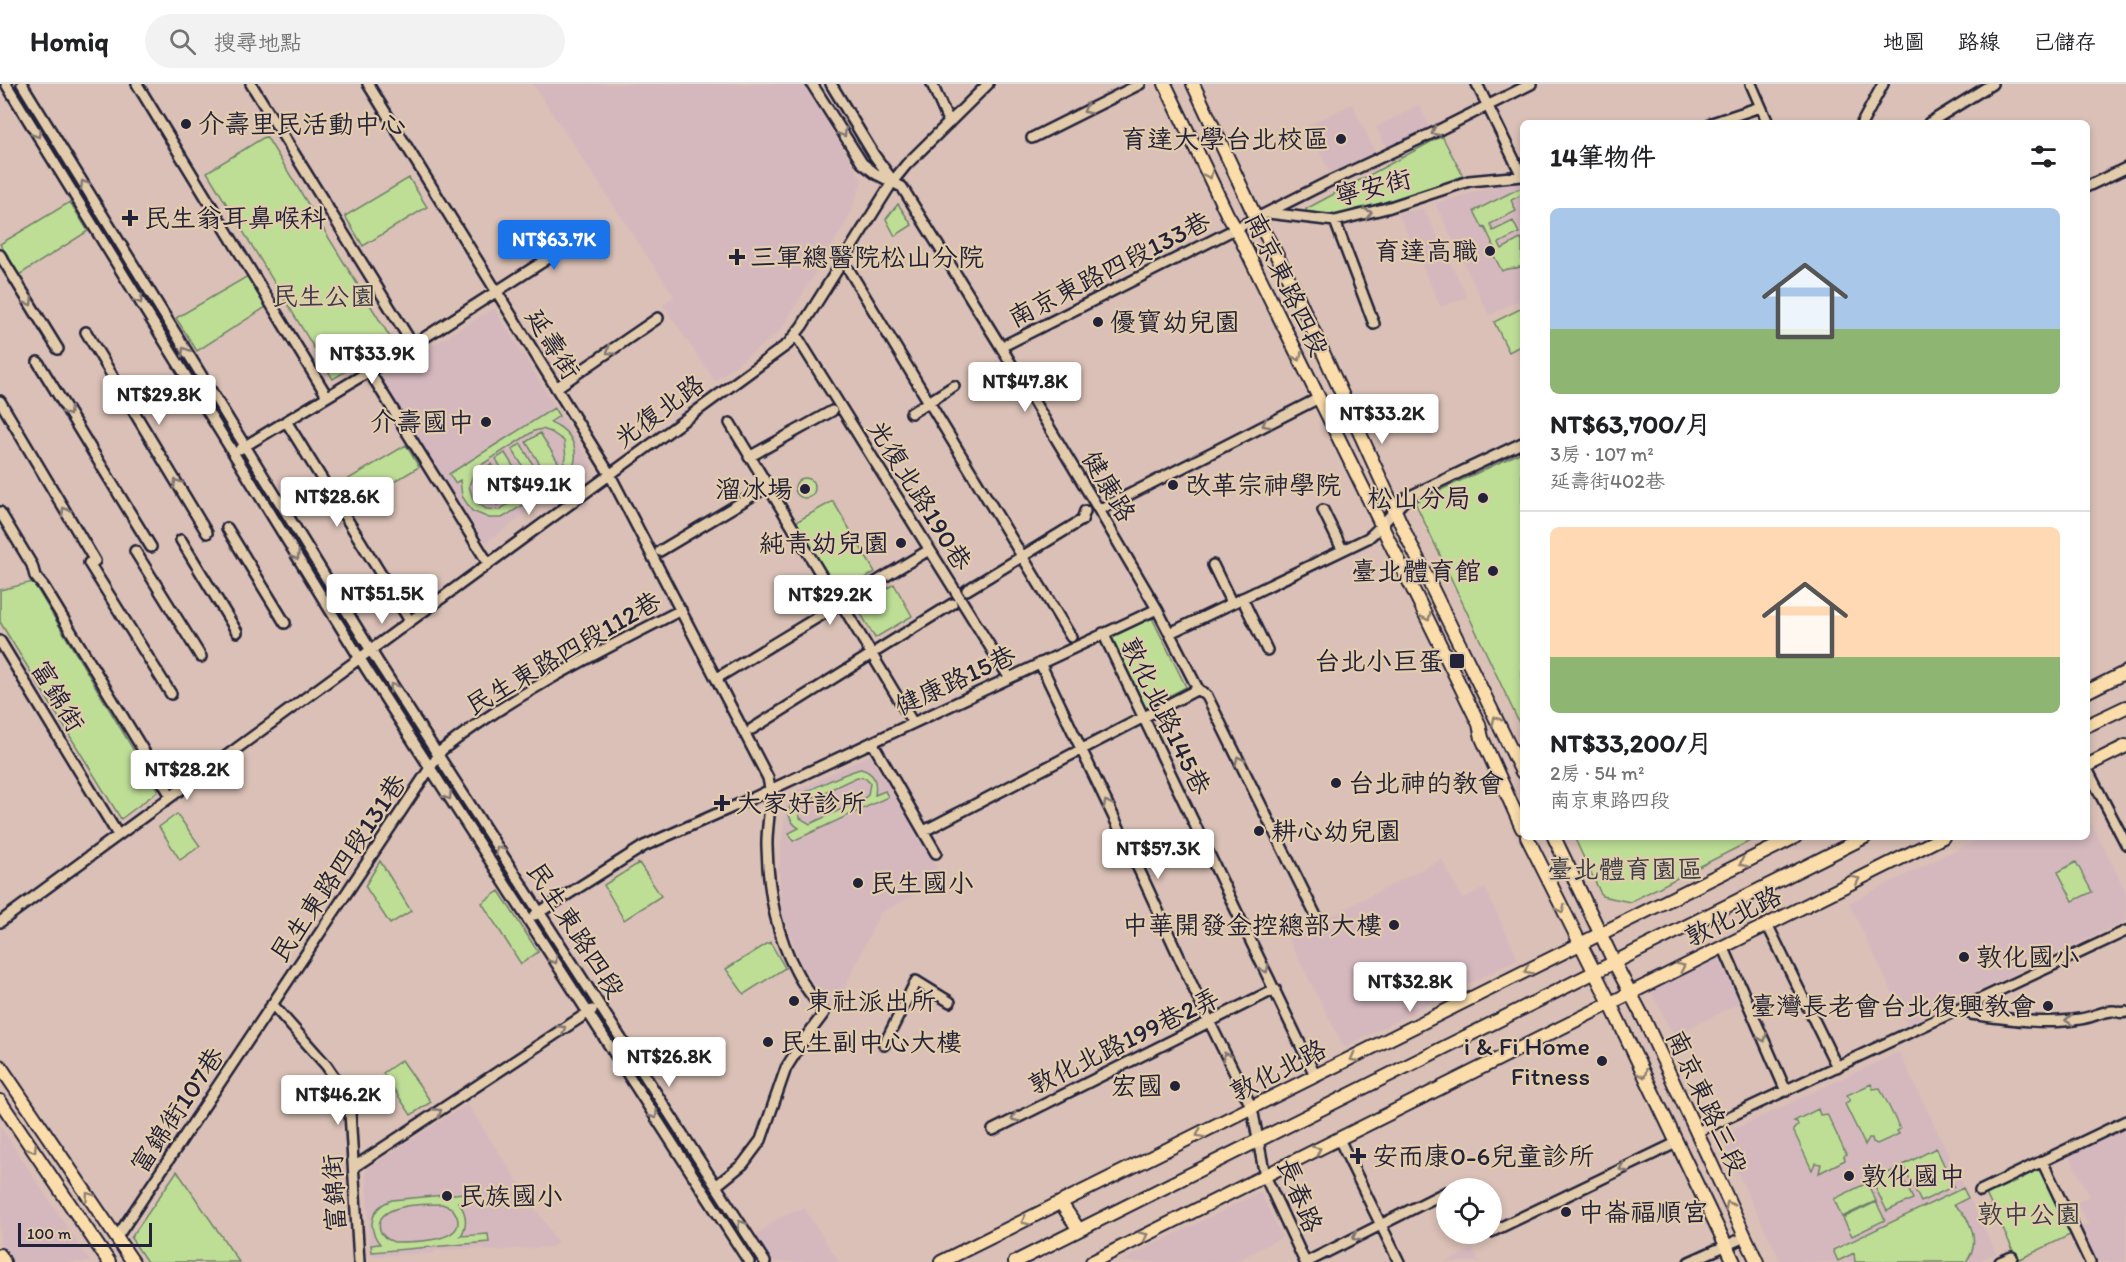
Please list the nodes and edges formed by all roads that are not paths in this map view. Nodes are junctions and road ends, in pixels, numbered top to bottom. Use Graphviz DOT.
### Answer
graph roads {
  1 [pos="6,84"];
  2 [pos="22,84"];
  3 [pos="138,84"];
  4 [pos="250,84"];
  5 [pos="368,84"];
  6 [pos="812,84"];
  7 [pos="831,84"];
  8 [pos="932,84"];
  9 [pos="988,84"];
  10 [pos="1140,84"];
  11 [pos="1165,84"];
  12 [pos="1193,84"];
  13 [pos="1477,84"];
  14 [pos="1531,84"];
  15 [pos="1751,84"];
  16 [pos="1883,84"];
  17 [pos="1992,84"];
  18 [pos="1487,105"];
  19 [pos="1761,107"];
  20 [pos="1721,120"];
  21 [pos="1767,120"];
  22 [pos="1864,120"];
  23 [pos="1934,120"];
  24 [pos="949,123"];
  25 [pos="1032,138"];
  26 [pos="1520,172"];
  27 [pos="2125,173"];
  28 [pos="1520,176"];
  29 [pos="893,181"];
  30 [pos="2090,186"];
  31 [pos="1268,213"];
  32 [pos="1256,218"];
  33 [pos="1335,221"];
  34 [pos="597,227"];
  35 [pos="1236,229"];
  36 [pos="0,255"];
  37 [pos="849,270"];
  38 [pos="495,293"];
  39 [pos="658,318"];
  40 [pos="1374,324"];
  41 [pos="86,332"];
  42 [pos="796,335"];
  43 [pos="413,345"];
  44 [pos="1001,347"];
  45 [pos="58,349"];
  46 [pos="38,362"];
  47 [pos="369,371"];
  48 [pos="954,386"];
  49 [pos="556,388"];
  50 [pos="327,396"];
  51 [pos="1319,398"];
  52 [pos="0,401"];
  53 [pos="929,402"];
  54 [pos="832,411"];
  55 [pos="911,413"];
  56 [pos="286,421"];
  57 [pos="730,423"];
  58 [pos="1520,444"];
  59 [pos="244,446"];
  60 [pos="232,453"];
  61 [pos="749,457"];
  62 [pos="609,473"];
  63 [pos="767,487"];
  64 [pos="1395,509"];
  65 [pos="1099,510"];
  66 [pos="1323,510"];
  67 [pos="1085,511"];
  68 [pos="0,512"];
  69 [pos="1382,527"];
  70 [pos="227,528"];
  71 [pos="207,533"];
  72 [pos="181,540"];
  73 [pos="1340,545"];
  74 [pos="151,547"];
  75 [pos="929,550"];
  76 [pos="135,551"];
  77 [pos="660,551"];
  78 [pos="1022,556"];
  79 [pos="488,563"];
  80 [pos="1213,565"];
  81 [pos="967,590"];
  82 [pos="1229,598"];
  83 [pos="1242,598"];
  84 [pos="838,601"];
  85 [pos="952,604"];
  86 [pos="1157,609"];
  87 [pos="681,610"];
  88 [pos="410,621"];
  89 [pos="285,623"];
  90 [pos="237,632"];
  91 [pos="1103,633"];
  92 [pos="1170,633"];
  93 [pos="1071,637"];
  94 [pos="0,640"];
  95 [pos="879,650"];
  96 [pos="1267,650"];
  97 [pos="370,651"];
  98 [pos="201,657"];
  99 [pos="867,657"];
  100 [pos="360,658"];
  101 [pos="1040,663"];
  102 [pos="2126,672"];
  103 [pos="1009,677"];
  104 [pos="717,678"];
  105 [pos="1198,689"];
  106 [pos="2090,690"];
  107 [pos="171,694"];
  108 [pos="2126,707"];
  109 [pos="1143,717"];
  110 [pos="913,723"];
  111 [pos="2090,724"];
  112 [pos="752,729"];
  113 [pos="872,742"];
  114 [pos="2126,746"];
  115 [pos="1081,748"];
  116 [pos="438,756"];
  117 [pos="2090,765"];
  118 [pos="430,768"];
  119 [pos="1520,768"];
  120 [pos="2090,775"];
  121 [pos="771,790"];
  122 [pos="171,796"];
  123 [pos="1520,824"];
  124 [pos="924,831"];
  125 [pos="118,835"];
  126 [pos="1528,840"];
  127 [pos="1555,840"];
  128 [pos="1789,840"];
  129 [pos="1859,840"];
  130 [pos="1937,840"];
  131 [pos="2126,844"];
  132 [pos="936,853"];
  133 [pos="539,912"];
  134 [pos="1317,918"];
  135 [pos="528,919"];
  136 [pos="0,922"];
  137 [pos="1767,924"];
  138 [pos="2126,931"];
  139 [pos="1601,934"];
  140 [pos="1580,944"];
  141 [pos="1723,946"];
  142 [pos="1614,962"];
  143 [pos="1594,972"];
  144 [pos="1275,990"];
  145 [pos="1629,993"];
  146 [pos="950,1002"];
  147 [pos="1610,1003"];
  148 [pos="272,1004"];
  149 [pos="599,1006"];
  150 [pos="2126,1012"];
  151 [pos="587,1013"];
  152 [pos="1971,1014"];
  153 [pos="1210,1022"];
  154 [pos="884,1046"];
  155 [pos="0,1066"];
  156 [pos="1837,1067"];
  157 [pos="1316,1077"];
  158 [pos="1786,1091"];
  159 [pos="0,1101"];
  160 [pos="1252,1108"];
  161 [pos="2126,1121"];
  162 [pos="993,1130"];
  163 [pos="1697,1132"];
  164 [pos="1339,1139"];
  165 [pos="1258,1140"];
  166 [pos="1676,1143"];
  167 [pos="2042,1161"];
  168 [pos="354,1167"];
  169 [pos="1265,1176"];
  170 [pos="716,1186"];
  171 [pos="1980,1191"];
  172 [pos="1436,1197"];
  173 [pos="1060,1203"];
  174 [pos="1381,1225"];
  175 [pos="1502,1227"];
  176 [pos="1079,1230"];
  177 [pos="117,1237"];
  178 [pos="1744,1237"];
  179 [pos="1725,1245"];
  180 [pos="0,1255"];
  181 [pos="2012,1257"];
  182 [pos="4,1262"];
  183 [pos="109,1262"];
  184 [pos="134,1262"];
  185 [pos="360,1262"];
  186 [pos="749,1262"];
  187 [pos="765,1262"];
  188 [pos="941,1262"];
  189 [pos="1015,1262"];
  190 [pos="1092,1262"];
  191 [pos="1306,1262"];
  192 [pos="1399,1262"];
  193 [pos="1689,1262"];
  194 [pos="1734,1262"];
  195 [pos="1757,1262"];
  196 [pos="2000,1262"];
  197 [pos="2090,1262"];
  1 -- 60 [label="street, 民生東路四段, one-way"];
  59 -- 2 [label="street, 民生東路四段, one-way"];
  3 -- 50 [label="street"];
  4 -- 43 [label="street"];
  5 -- 38 [label="street, 延壽街"];
  6 -- 29 [label="street, 健康路, one-way"];
  7 -- 29 [label="street, 健康路"];
  8 -- 24 [label="street"];
  9 -- 24 [label="street, 光復北路"];
  10 -- 25 [label="street, one-way"];
  11 -- 35 [label="main road, 南京東路四段, one-way"];
  12 -- 32 [label="main road, 南京東路四段"];
  13 -- 18 [label="street"];
  14 -- 18 [label="street"];
  15 -- 19 [label="street"];
  16 -- 22 [label="street"];
  17 -- 23 [label="street"];
  18 -- 26 [label="street"];
  18 -- 31 [label="street, one-way"];
  19 -- 20 [label="street"];
  19 -- 21 [label="street"];
  24 -- 29 [label="street, 光復北路"];
  27 -- 30 [label="street"];
  33 -- 28 [label="street, 寧安街, one-way"];
  29 -- 42 [label="street, 光復北路"];
  29 -- 44 [label="street, 健康路"];
  31 -- 32 [label="street, 寧安街"];
  31 -- 33 [label="street, 寧安街"];
  32 -- 35 [label="street, 寧安街"];
  32 -- 64 [label="main road, 南京東路四段"];
  33 -- 40 [label="street"];
  34 -- 38 [label="street"];
  35 -- 44 [label="street, 南京東路四段133巷"];
  35 -- 51 [label="main road, 南京東路四段, one-way"];
  36 -- 45 [label="street, one-way"];
  37 -- 53 [label="street"];
  38 -- 43 [label="street"];
  38 -- 49 [label="street, 延壽街"];
  39 -- 49 [label="street, one-way"];
  71 -- 41 [label="street, one-way"];
  42 -- 62 [label="street, 光復北路"];
  42 -- 75 [label="street, 光復北路190巷"];
  43 -- 47 [label="street"];
  44 -- 65 [label="street, 健康路"];
  46 -- 74 [label="street, one-way"];
  47 -- 50 [label="street"];
  47 -- 79 [label="street"];
  48 -- 53 [label="street"];
  49 -- 62 [label="street, 延壽街"];
  50 -- 56 [label="street"];
  51 -- 65 [label="street, one-way"];
  51 -- 69 [label="main road, 南京東路四段"];
  107 -- 52 [label="street, one-way"];
  53 -- 55 [label="street"];
  53 -- 78 [label="street"];
  54 -- 61 [label="street"];
  56 -- 59 [label="street"];
  56 -- 88 [label="street"];
  57 -- 61 [label="street"];
  58 -- 64 [label="street"];
  59 -- 60 [label="street"];
  59 -- 97 [label="street, 民生東路四段"];
  60 -- 100 [label="street, 民生東路四段, one-way"];
  61 -- 63 [label="street"];
  62 -- 79 [label="street, 光復北路"];
  62 -- 87 [label="street, 延壽街"];
  63 -- 77 [label="street"];
  63 -- 84 [label="street"];
  64 -- 69 [label="street"];
  119 -- 64 [label="main road, 南京東路四段, one-way"];
  65 -- 86 [label="street, 健康路"];
  66 -- 73 [label="street"];
  67 -- 78 [label="street"];
  68 -- 122 [label="street"];
  69 -- 83 [label="street"];
  69 -- 123 [label="main road, 南京東路四段, one-way"];
  70 -- 89 [label="street"];
  72 -- 90 [label="street"];
  75 -- 84 [label="street"];
  75 -- 103 [label="street, 光復北路190巷"];
  76 -- 98 [label="street"];
  78 -- 81 [label="street"];
  78 -- 93 [label="street"];
  79 -- 88 [label="street, 光復北路"];
  80 -- 82 [label="street"];
  83 -- 92 [label="street"];
  83 -- 96 [label="street"];
  84 -- 104 [label="street"];
  84 -- 110 [label="street"];
  85 -- 95 [label="street"];
  86 -- 91 [label="street, 健康路15巷"];
  86 -- 92 [label="street, 健康路"];
  87 -- 104 [label="street, 延壽街"];
  87 -- 116 [label="street, 民生東路四段112巷"];
  88 -- 97 [label="street, 光復北路"];
  91 -- 101 [label="street, 健康路15巷"];
  91 -- 109 [label="street, 敦化北路145巷"];
  92 -- 105 [label="street, 健康路"];
  94 -- 125 [label="street, 富錦街"];
  97 -- 100 [label="street, 光復北路"];
  116 -- 97 [label="street, 民生東路四段, one-way"];
  99 -- 112 [label="street"];
  100 -- 118 [label="street, 民生東路四段"];
  100 -- 122 [label="street, 光復北路"];
  101 -- 103 [label="street, 健康路15巷"];
  101 -- 115 [label="street, 長春路"];
  102 -- 106 [label="main road"];
  103 -- 110 [label="street, 健康路15巷"];
  104 -- 121 [label="street, 延壽街"];
  105 -- 109 [label="street"];
  134 -- 105 [label="street, 健康路, one-way"];
  108 -- 111 [label="main road"];
  109 -- 115 [label="street"];
  109 -- 144 [label="street, 敦化北路145巷, one-way"];
  110 -- 113 [label="street, 健康路15巷"];
  113 -- 121 [label="street, 健康路15巷"];
  113 -- 124 [label="street"];
  114 -- 117 [label="main road"];
  115 -- 124 [label="street"];
  153 -- 115 [label="street, 長春路, one-way"];
  116 -- 118 [label="street, 民生東路四段131巷"];
  133 -- 116 [label="street, 民生東路四段, one-way"];
  118 -- 135 [label="street, 民生東路四段, one-way"];
  118 -- 148 [label="street, 民生東路四段131巷"];
  120 -- 131 [label="street"];
  121 -- 133 [label="street, 健康路15巷"];
  121 -- 170 [label="street"];
  122 -- 125 [label="street, 光復北路"];
  124 -- 132 [label="street"];
  125 -- 136 [label="street, 光復北路"];
  126 -- 140 [label="main road, one-way"];
  127 -- 139 [label="main road"];
  128 -- 139 [label="main road, 敦化北路, one-way"];
  129 -- 142 [label="main road, 敦化北路"];
  137 -- 130 [label="main road, 敦化北路, one-way"];
  133 -- 135 [label="street, 健康路15巷"];
  133 -- 149 [label="street, 民生東路四段"];
  135 -- 151 [label="street, 民生東路四段, one-way"];
  137 -- 141 [label="main road, 敦化北路"];
  137 -- 156 [label="street"];
  138 -- 156 [label="street"];
  139 -- 140 [label="main road, 敦化北路"];
  139 -- 142 [label="main road"];
  140 -- 143 [label="main road"];
  140 -- 157 [label="main road, 敦化北路, one-way"];
  145 -- 141 [label="main road, 敦化北路, one-way"];
  141 -- 158 [label="street, one-way"];
  142 -- 143 [label="main road, 敦化北路"];
  142 -- 145 [label="main road, 南京東路三段"];
  143 -- 147 [label="main road, 南京東路三段"];
  143 -- 165 [label="main road, 敦化北路"];
  144 -- 153 [label="street, 敦化北路199巷2弄"];
  144 -- 157 [label="street, 敦化北路145巷"];
  145 -- 147 [label="main road, 敦化北路"];
  145 -- 163 [label="main road, 南京東路三段"];
  146 -- 154 [label="street"];
  147 -- 164 [label="main road, 敦化北路"];
  147 -- 166 [label="main road, 南京東路三段, one-way"];
  148 -- 168 [label="street, 富錦街"];
  148 -- 177 [label="street, 富錦街107巷"];
  149 -- 151 [label="street"];
  149 -- 170 [label="street, 民生東路四段"];
  150 -- 152 [label="street, one-way"];
  168 -- 151 [label="street, one-way"];
  151 -- 186 [label="street, 民生東路四段, one-way"];
  160 -- 153 [label="street, 長春路, one-way"];
  153 -- 162 [label="street, 敦化北路199巷2弄, one-way"];
  177 -- 155 [label="main road, one-way"];
  156 -- 158 [label="street"];
  157 -- 160 [label="main road, 敦化北路"];
  158 -- 163 [label="street"];
  159 -- 183 [label="main road, one-way"];
  160 -- 165 [label="street, 長春路"];
  160 -- 173 [label="main road, 敦化北路, one-way"];
  161 -- 167 [label="street"];
  178 -- 163 [label="main road, 南京東路三段, one-way"];
  169 -- 164 [label="main road, 敦化北路, one-way"];
  164 -- 174 [label="street"];
  165 -- 169 [label="street, 長春路"];
  165 -- 176 [label="main road, 敦化北路"];
  166 -- 175 [label="street, one-way"];
  166 -- 179 [label="main road, 南京東路三段"];
  167 -- 171 [label="street"];
  167 -- 197 [label="street"];
  168 -- 185 [label="street, 富錦街"];
  190 -- 169 [label="main road, 敦化北路, one-way"];
  169 -- 191 [label="street, 長春路"];
  187 -- 170 [label="street, 民生東路四段, one-way"];
  172 -- 174 [label="street"];
  173 -- 176 [label="main road"];
  173 -- 188 [label="main road, 敦化北路, one-way"];
  174 -- 191 [label="street, one-way"];
  174 -- 192 [label="street"];
  176 -- 189 [label="main road, 敦化北路"];
  177 -- 184 [label="main road"];
  178 -- 179 [label="street"];
  178 -- 195 [label="main road, 南京東路三段"];
  179 -- 193 [label="street"];
  179 -- 194 [label="main road, 南京東路三段"];
  180 -- 182 [label="main road"];
  181 -- 196 [label="street"];
}
